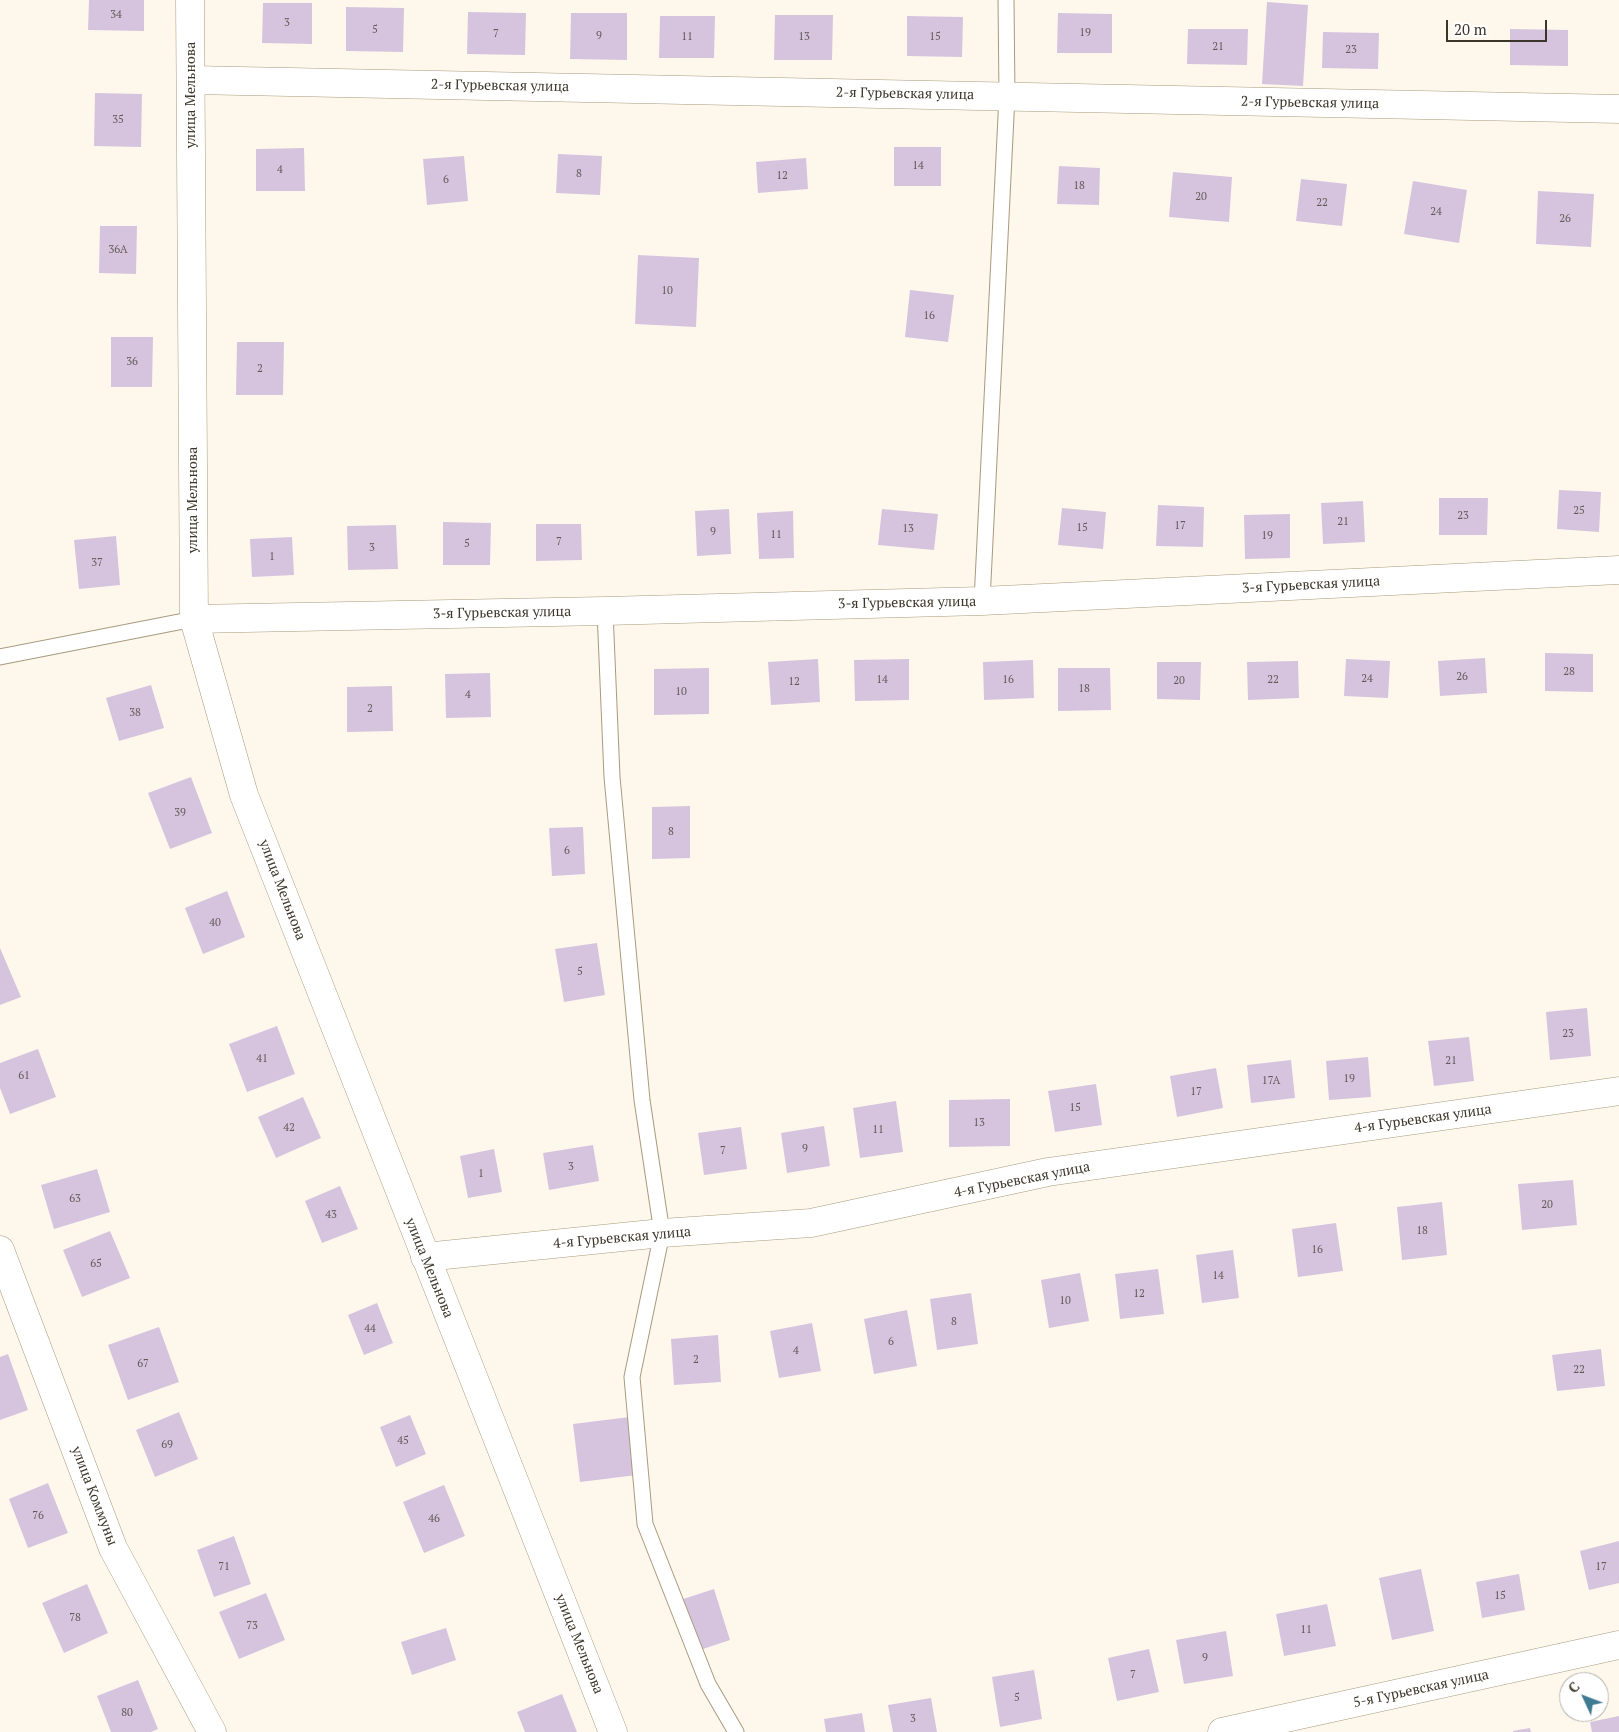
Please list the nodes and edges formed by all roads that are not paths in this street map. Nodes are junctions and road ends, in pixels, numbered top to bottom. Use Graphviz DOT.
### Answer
graph roads {
  1 [pos="190,0"];
  2 [pos="1006,0"];
  3 [pos="191,80"];
  4 [pos="1007,96"];
  5 [pos="1619,109"];
  6 [pos="1619,570"];
  7 [pos="982,601"];
  8 [pos="605,611"];
  9 [pos="194,619"];
  10 [pos="0,657"];
  11 [pos="1619,1091"];
  12 [pos="662,1233"];
  13 [pos="0,1250"];
  14 [pos="425,1257"];
  15 [pos="1619,1645"];
  16 [pos="212,1732"];
  17 [pos="613,1732"];
  18 [pos="736,1732"];
  19 [pos="1222,1732"];
  1 -- 3 [label="street, улица Мельнова"];
  2 -- 4 [label="lane"];
  3 -- 4 [label="street, 2-я Гурьевская улица"];
  3 -- 9 [label="street, улица Мельнова"];
  4 -- 5 [label="street, 2-я Гурьевская улица"];
  4 -- 7 [label="lane"];
  6 -- 7 [label="street, 3-я Гурьевская улица"];
  7 -- 8 [label="street, 3-я Гурьевская улица"];
  8 -- 9 [label="street, 3-я Гурьевская улица"];
  8 -- 12 [label="lane"];
  9 -- 10 [label="lane"];
  9 -- 14 [label="street, улица Мельнова"];
  11 -- 12 [label="street, 4-я Гурьевская улица"];
  12 -- 14 [label="street, 4-я Гурьевская улица"];
  12 -- 18 [label="lane"];
  13 -- 16 [label="street, улица Коммуны"];
  14 -- 17 [label="street, улица Мельнова"];
  15 -- 19 [label="street, 5-я Гурьевская улица"];
}
